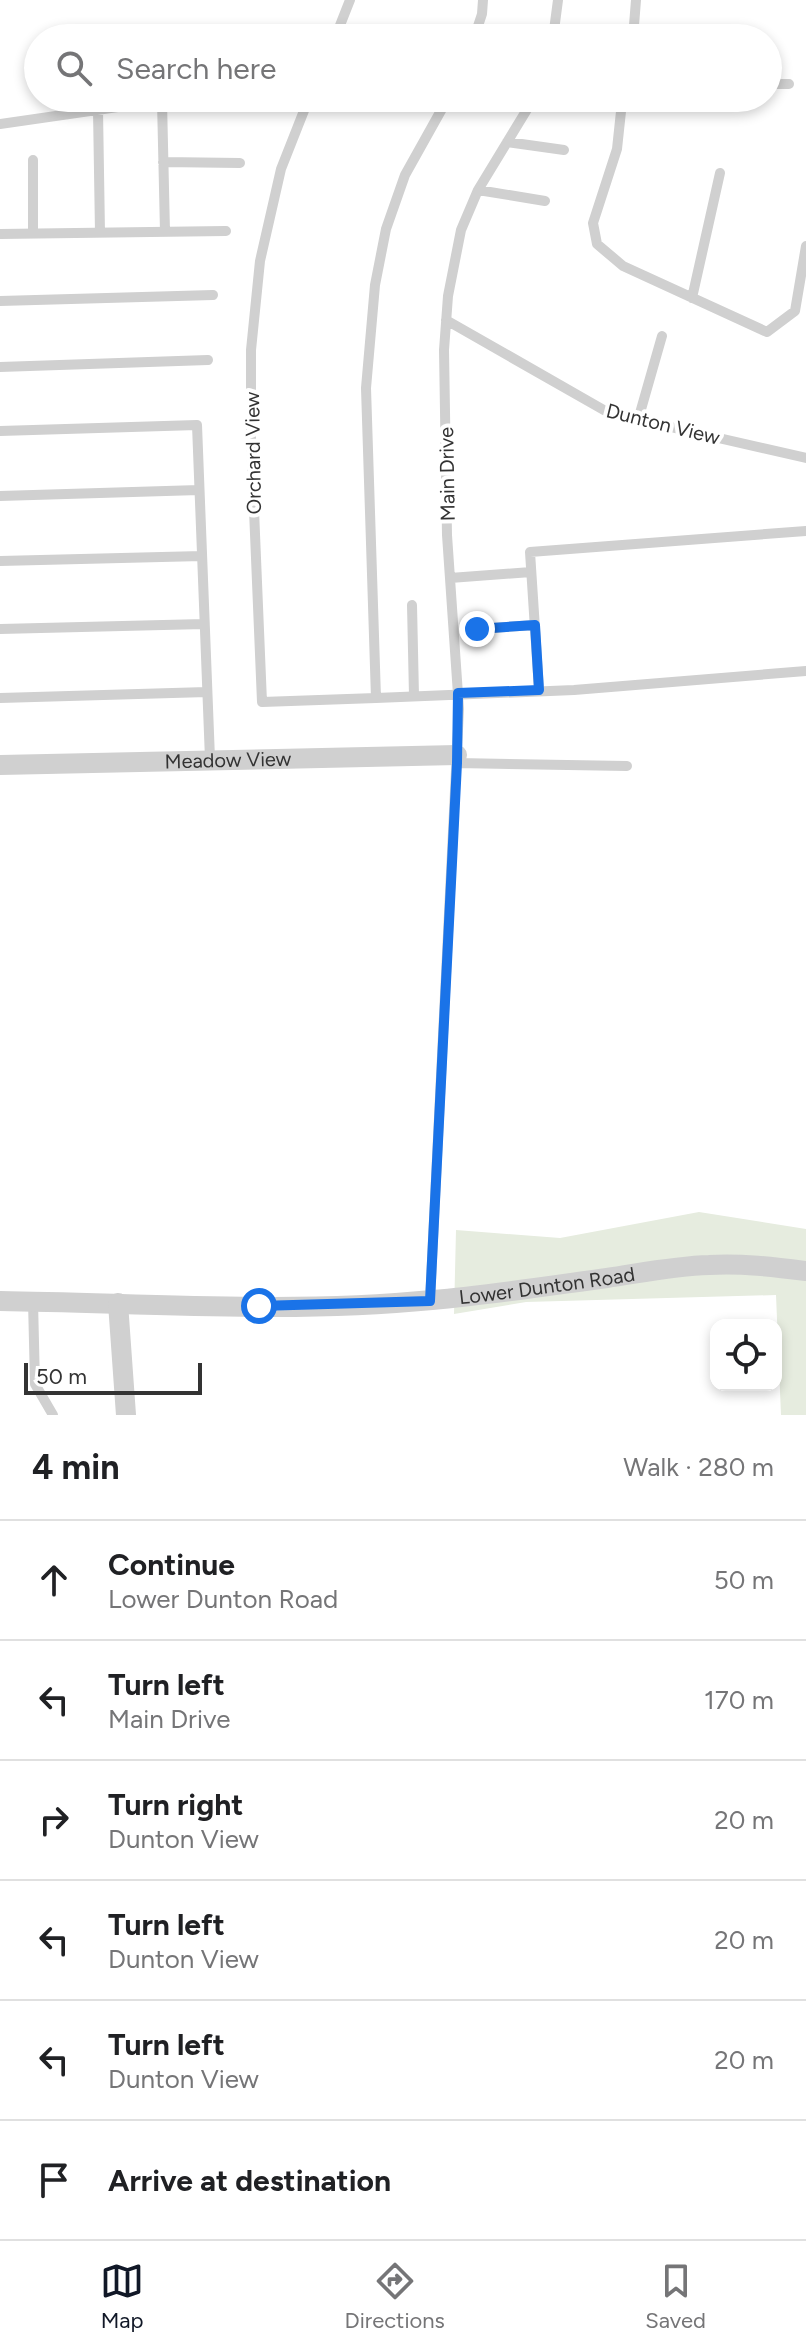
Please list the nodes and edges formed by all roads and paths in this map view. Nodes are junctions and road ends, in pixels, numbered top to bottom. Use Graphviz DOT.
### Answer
graph roads {
  1 [pos="350,0"];
  2 [pos="483,0"];
  3 [pos="558,0"];
  4 [pos="636,0"];
  5 [pos="341,24"];
  6 [pos="479,24"];
  7 [pos="555,24"];
  8 [pos="634,24"];
  9 [pos="782,84"];
  10 [pos="789,84"];
  11 [pos="84,112"];
  12 [pos="98,112"];
  13 [pos="162,112"];
  14 [pos="304,112"];
  15 [pos="440,112"];
  16 [pos="525,112"];
  17 [pos="622,112"];
  18 [pos="0,124"];
  19 [pos="507,142"];
  20 [pos="564,150"];
  21 [pos="33,160"];
  22 [pos="163,162"];
  23 [pos="240,163"];
  24 [pos="720,173"];
  25 [pos="478,190"];
  26 [pos="545,201"];
  27 [pos="226,231"];
  28 [pos="165,232"];
  29 [pos="100,233"];
  30 [pos="0,234"];
  31 [pos="33,234"];
  32 [pos="806,246"];
  33 [pos="213,295"];
  34 [pos="692,298"];
  35 [pos="0,301"];
  36 [pos="446,320"];
  37 [pos="662,336"];
  38 [pos="208,360"];
  39 [pos="0,367"];
  40 [pos="638,420"];
  41 [pos="0,431"];
  42 [pos="806,458"];
  43 [pos="199,490"];
  44 [pos="0,496"];
  45 [pos="806,531"];
  46 [pos="202,556"];
  47 [pos="0,561"];
  48 [pos="531,572"];
  49 [pos="450,578"];
  50 [pos="412,605"];
  51 [pos="204,624"];
  52 [pos="535,625"];
  53 [pos="0,629"];
  54 [pos="477,629"];
  55 [pos="806,671"];
  56 [pos="539,690"];
  57 [pos="207,692"];
  58 [pos="458,693"];
  59 [pos="414,696"];
  60 [pos="0,698"];
  61 [pos="376,698"];
  62 [pos="210,759"];
  63 [pos="457,759"];
  64 [pos="0,765"];
  65 [pos="627,766"];
  66 [pos="806,1271"];
  67 [pos="0,1301"];
  68 [pos="33,1301"];
  69 [pos="430,1301"];
  70 [pos="118,1303"];
  71 [pos="53,1415"];
  72 [pos="126,1415"];
  1 -- 5 [label="lane"];
  2 -- 6 [label="lane"];
  3 -- 7 [label="lane"];
  4 -- 8 [label="lane"];
  9 -- 10 [label="lane"];
  11 -- 18 [label="lane"];
  12 -- 29 [label="lane"];
  13 -- 22 [label="lane"];
  14 -- 61 [label="lane, Orchard View"];
  15 -- 61 [label="lane"];
  16 -- 19 [label="lane, Main Drive"];
  17 -- 34 [label="lane"];
  19 -- 20 [label="lane"];
  19 -- 25 [label="lane, Main Drive"];
  21 -- 31 [label="lane"];
  22 -- 23 [label="lane"];
  22 -- 28 [label="lane"];
  24 -- 34 [label="lane"];
  25 -- 26 [label="lane"];
  25 -- 36 [label="lane, Main Drive"];
  27 -- 28 [label="lane"];
  28 -- 29 [label="lane"];
  29 -- 31 [label="lane"];
  30 -- 31 [label="lane"];
  32 -- 34 [label="lane"];
  33 -- 35 [label="lane"];
  36 -- 40 [label="lane, Dunton View"];
  36 -- 49 [label="lane, Main Drive"];
  37 -- 40 [label="lane"];
  38 -- 39 [label="lane"];
  40 -- 42 [label="lane, Dunton View"];
  41 -- 43 [label="lane"];
  43 -- 44 [label="lane"];
  43 -- 46 [label="lane"];
  45 -- 48 [label="lane"];
  46 -- 47 [label="lane"];
  46 -- 51 [label="lane"];
  48 -- 49 [label="lane"];
  48 -- 52 [label="lane"];
  49 -- 58 [label="lane, Main Drive"];
  50 -- 59 [label="lane"];
  51 -- 53 [label="lane"];
  51 -- 57 [label="lane"];
  52 -- 54 [label="lane"];
  52 -- 56 [label="lane"];
  55 -- 56 [label="lane"];
  56 -- 58 [label="lane"];
  57 -- 60 [label="lane"];
  57 -- 62 [label="lane"];
  58 -- 59 [label="lane, Orchard View"];
  58 -- 63 [label="lane, Main Drive"];
  59 -- 61 [label="lane, Orchard View"];
  62 -- 63 [label="street, Meadow View"];
  62 -- 64 [label="street, Meadow View"];
  63 -- 65 [label="lane"];
  63 -- 69 [label="lane, Main Drive"];
  66 -- 69 [label="street, Lower Dunton Road"];
  67 -- 68 [label="street, Lower Dunton Road"];
  68 -- 70 [label="street, Lower Dunton Road"];
  68 -- 71 [label="lane"];
  69 -- 70 [label="street, Lower Dunton Road"];
  70 -- 72 [label="street"];
}
